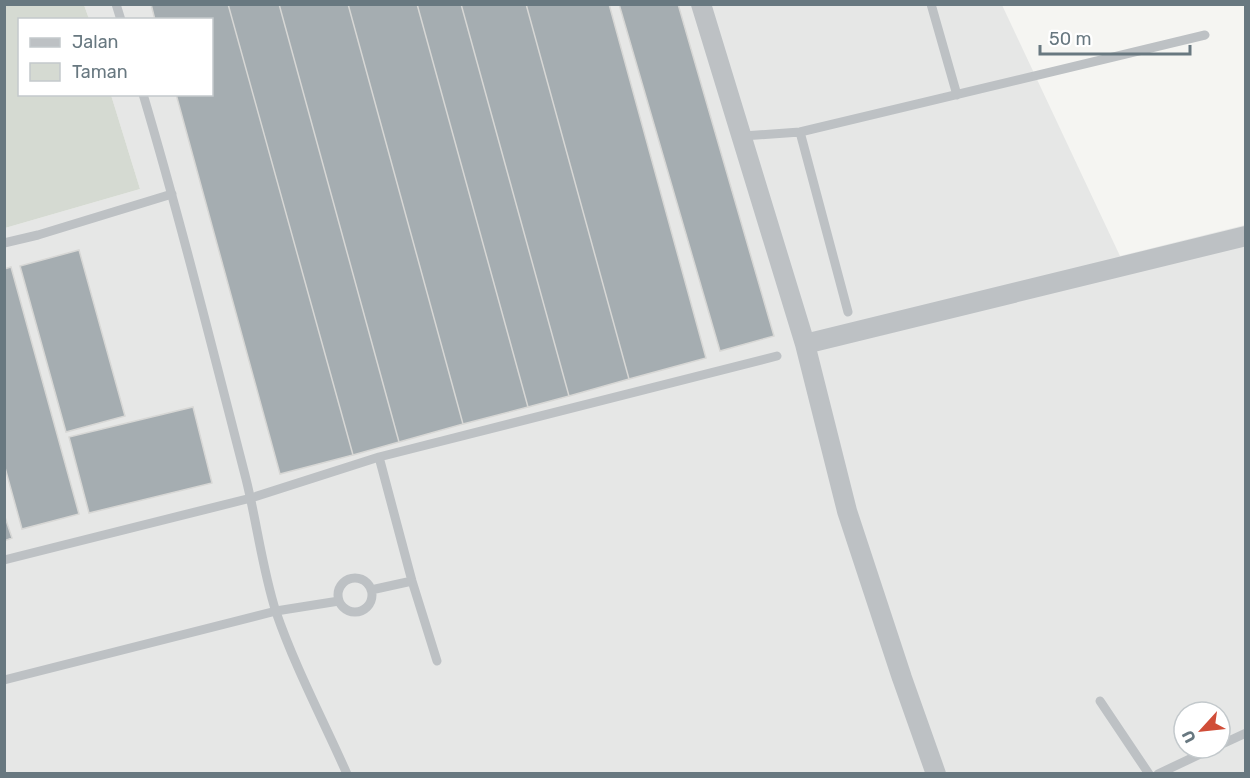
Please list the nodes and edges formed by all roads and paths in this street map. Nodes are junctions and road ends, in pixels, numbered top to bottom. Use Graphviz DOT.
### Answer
graph roads {
  1 [pos="701,4"];
  2 [pos="932,4"];
  3 [pos="1205,35"];
  4 [pos="957,94"];
  5 [pos="144,96"];
  6 [pos="800,132"];
  7 [pos="742,136"];
  8 [pos="172,194"];
  9 [pos="1245,236"];
  10 [pos="4,243"];
  11 [pos="848,312"];
  12 [pos="805,344"];
  13 [pos="777,356"];
  14 [pos="379,457"];
  15 [pos="251,498"];
  16 [pos="4,560"];
  17 [pos="412,581"];
  18 [pos="371,590"];
  19 [pos="339,601"];
  20 [pos="276,611"];
  21 [pos="437,661"];
  22 [pos="4,680"];
  23 [pos="1100,701"];
  24 [pos="1188,760"];
  25 [pos="347,774"];
  26 [pos="936,774"];
  27 [pos="1149,774"];
  28 [pos="1158,774"];
  1 -- 7 [label="street"];
  2 -- 4 [label="lane"];
  3 -- 4 [label="lane"];
  4 -- 6 [label="lane"];
  5 -- 8 [label="lane"];
  6 -- 7 [label="lane"];
  6 -- 11 [label="lane"];
  7 -- 12 [label="street"];
  8 -- 10 [label="lane"];
  8 -- 15 [label="lane"];
  9 -- 12 [label="street"];
  12 -- 26 [label="street"];
  13 -- 14 [label="lane"];
  14 -- 15 [label="lane"];
  14 -- 17 [label="lane"];
  15 -- 16 [label="lane"];
  15 -- 20 [label="lane"];
  17 -- 18 [label="lane"];
  17 -- 21 [label="lane"];
  18 -- 19 [label="lane"];
  18 -- 19 [label="lane"];
  19 -- 20 [label="lane"];
  20 -- 22 [label="lane"];
  20 -- 25 [label="lane"];
  23 -- 27 [label="lane"];
  24 -- 28 [label="lane"];
}
